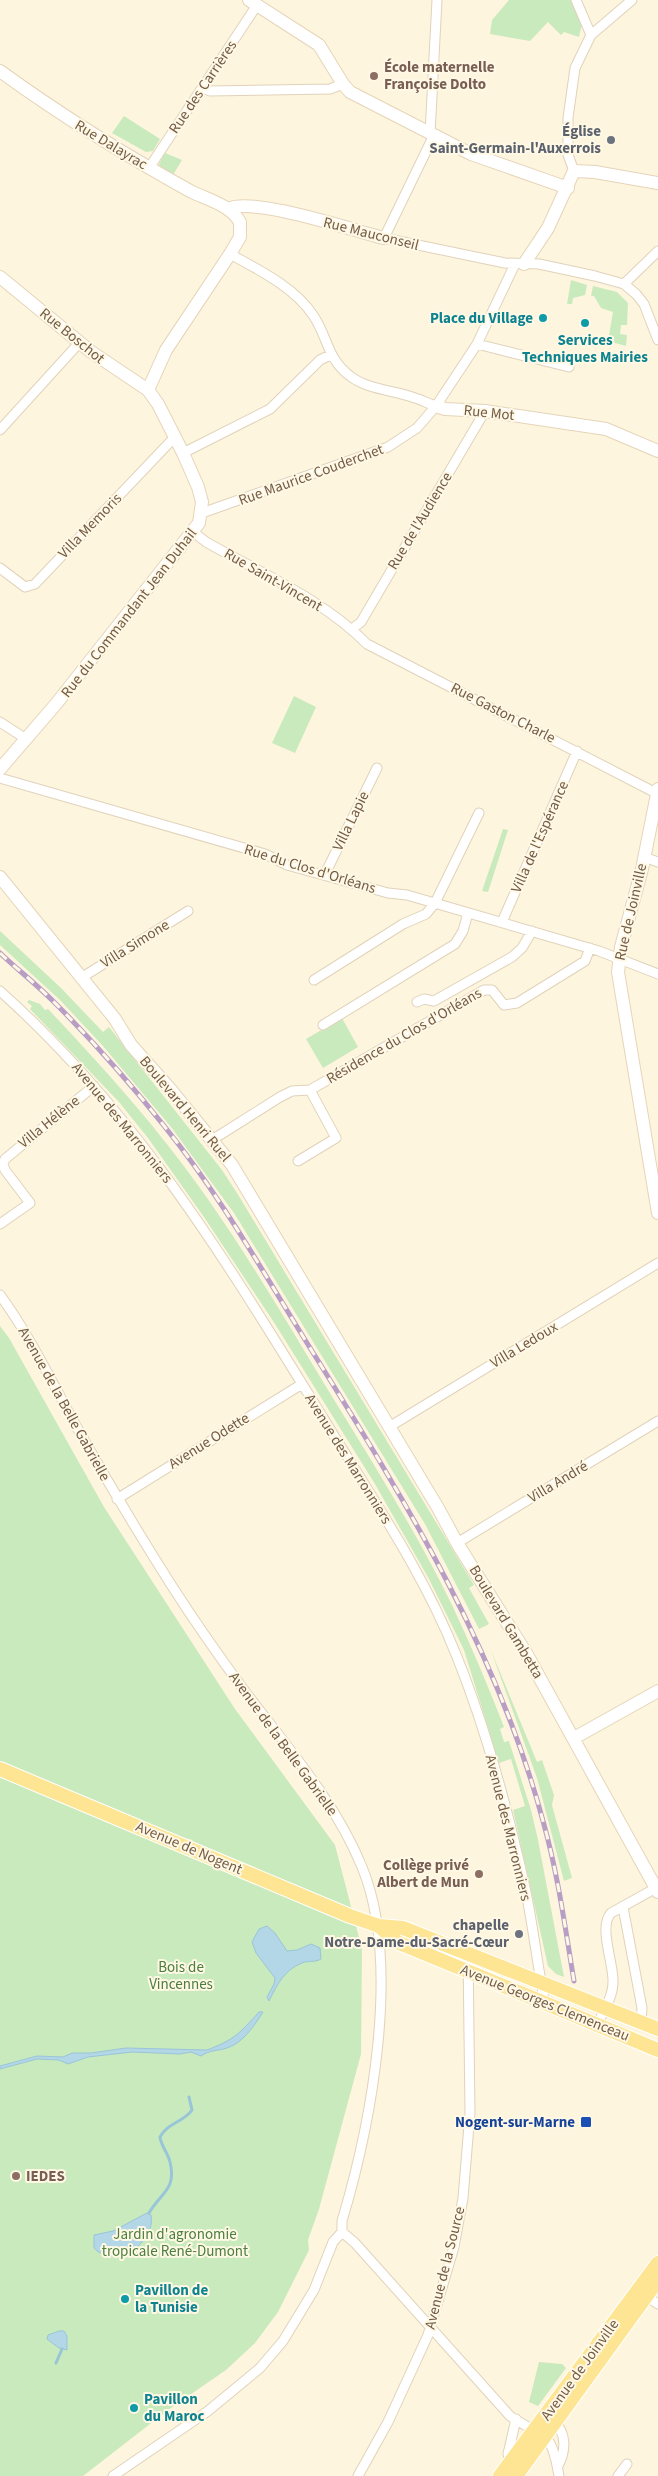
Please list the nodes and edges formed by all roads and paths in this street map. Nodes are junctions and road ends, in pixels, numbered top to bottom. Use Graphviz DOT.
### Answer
graph roads {
  1 [pos="437,0"];
  2 [pos="576,0"];
  3 [pos="632,0"];
  4 [pos="253,2"];
  5 [pos="591,35"];
  6 [pos="0,71"];
  7 [pos="343,84"];
  8 [pos="203,88"];
  9 [pos="432,134"];
  10 [pos="149,168"];
  11 [pos="574,171"];
  12 [pos="658,183"];
  13 [pos="568,188"];
  14 [pos="228,209"];
  15 [pos="384,238"];
  16 [pos="657,252"];
  17 [pos="230,254"];
  18 [pos="520,264"];
  19 [pos="0,277"];
  20 [pos="624,284"];
  21 [pos="658,340"];
  22 [pos="80,342"];
  23 [pos="477,344"];
  24 [pos="330,355"];
  25 [pos="569,367"];
  26 [pos="148,390"];
  27 [pos="436,406"];
  28 [pos="485,411"];
  29 [pos="0,430"];
  30 [pos="176,439"];
  31 [pos="658,450"];
  32 [pos="183,452"];
  33 [pos="202,513"];
  34 [pos="192,532"];
  35 [pos="0,568"];
  36 [pos="352,629"];
  37 [pos="0,722"];
  38 [pos="26,739"];
  39 [pos="578,751"];
  40 [pos="377,768"];
  41 [pos="0,769"];
  42 [pos="0,778"];
  43 [pos="658,792"];
  44 [pos="479,814"];
  45 [pos="644,857"];
  46 [pos="658,862"];
  47 [pos="325,874"];
  48 [pos="0,877"];
  49 [pos="435,903"];
  50 [pos="188,911"];
  51 [pos="468,913"];
  52 [pos="502,922"];
  53 [pos="532,931"];
  54 [pos="590,948"];
  55 [pos="619,959"];
  56 [pos="658,974"];
  57 [pos="81,978"];
  58 [pos="314,980"];
  59 [pos="0,991"];
  60 [pos="417,1002"];
  61 [pos="323,1025"];
  62 [pos="94,1086"];
  63 [pos="310,1090"];
  64 [pos="212,1140"];
  65 [pos="298,1162"];
  66 [pos="658,1213"];
  67 [pos="0,1224"];
  68 [pos="658,1263"];
  69 [pos="0,1295"];
  70 [pos="346,1356"];
  71 [pos="302,1384"];
  72 [pos="658,1422"];
  73 [pos="389,1427"];
  74 [pos="117,1499"];
  75 [pos="458,1543"];
  76 [pos="658,1691"];
  77 [pos="574,1738"];
  78 [pos="0,1769"];
  79 [pos="657,1890"];
  80 [pos="623,1907"];
  81 [pos="379,1926"];
  82 [pos="468,1953"];
  83 [pos="468,1971"];
  84 [pos="541,1983"];
  85 [pos="545,2004"];
  86 [pos="605,2008"];
  87 [pos="641,2022"];
  88 [pos="597,2025"];
  89 [pos="658,2029"];
  90 [pos="658,2050"];
  91 [pos="342,2232"];
  92 [pos="658,2262"];
  93 [pos="658,2280"];
  94 [pos="646,2296"];
  95 [pos="658,2304"];
  96 [pos="430,2327"];
  97 [pos="516,2420"];
  98 [pos="551,2420"];
  99 [pos="541,2433"];
  100 [pos="510,2463"];
  101 [pos="627,2464"];
  102 [pos="558,2466"];
  103 [pos="113,2476"];
  104 [pos="358,2476"];
  105 [pos="500,2476"];
  106 [pos="516,2476"];
  107 [pos="559,2476"];
  108 [pos="618,2476"];
  1 -- 9 [label="street"];
  2 -- 5 [label="street"];
  3 -- 5 [label="street"];
  4 -- 7 [label="street"];
  4 -- 8 [label="street, Rue des Carrières"];
  5 -- 11 [label="street"];
  6 -- 10 [label="street, Rue Dalayrac"];
  7 -- 8 [label="street"];
  7 -- 9 [label="street"];
  8 -- 10 [label="street, Rue des Carrières"];
  9 -- 13 [label="street"];
  9 -- 15 [label="street"];
  10 -- 14 [label="street, Rue Dalayrac"];
  11 -- 12 [label="street"];
  11 -- 13 [label="street"];
  13 -- 18 [label="street"];
  14 -- 15 [label="street, Rue Mauconseil"];
  14 -- 17 [label="street"];
  15 -- 18 [label="street, Rue Mauconseil"];
  16 -- 20 [label="street"];
  17 -- 24 [label="street"];
  17 -- 26 [label="street"];
  18 -- 20 [label="street, Rue Mauconseil"];
  18 -- 23 [label="street, Rue Maurice Couderchet"];
  19 -- 22 [label="street, Rue Boschot"];
  20 -- 21 [label="street"];
  22 -- 26 [label="street, Rue Boschot"];
  22 -- 29 [label="street"];
  23 -- 25 [label="street"];
  23 -- 27 [label="street, Rue Maurice Couderchet"];
  24 -- 27 [label="street, Rue Mot"];
  24 -- 32 [label="street"];
  26 -- 30 [label="street, Rue du Commandant Jean Duhail"];
  27 -- 28 [label="street, Rue Mot"];
  27 -- 33 [label="street, Rue Maurice Couderchet"];
  28 -- 31 [label="street, Rue Mot"];
  28 -- 36 [label="street, Rue de l'Audience"];
  30 -- 32 [label="street, Rue du Commandant Jean Duhail"];
  30 -- 35 [label="street, Villa Memoris"];
  32 -- 33 [label="street, Rue du Commandant Jean Duhail"];
  33 -- 34 [label="street, Rue du Commandant Jean Duhail"];
  34 -- 36 [label="street, Rue Saint-Vincent"];
  34 -- 38 [label="street, Rue du Commandant Jean Duhail"];
  36 -- 39 [label="street, Rue Gaston Charle"];
  37 -- 38 [label="street"];
  38 -- 41 [label="street, Rue du Commandant Jean Duhail"];
  39 -- 43 [label="street, Rue Gaston Charle"];
  39 -- 52 [label="street, Villa de l'Espérance"];
  40 -- 47 [label="street, Villa Lapie"];
  42 -- 47 [label="street, Rue du Clos d'Orléans"];
  43 -- 45 [label="street, Rue de Joinville"];
  44 -- 49 [label="street"];
  45 -- 46 [label="street"];
  45 -- 55 [label="street, Rue de Joinville"];
  47 -- 49 [label="street, Rue du Clos d'Orléans"];
  48 -- 57 [label="street, Boulevard Henri Ruel"];
  49 -- 51 [label="street, Rue du Clos d'Orléans"];
  49 -- 58 [label="street"];
  50 -- 57 [label="street, Villa Simone"];
  51 -- 52 [label="street, Rue du Clos d'Orléans"];
  51 -- 61 [label="street"];
  52 -- 53 [label="street, Rue du Clos d'Orléans"];
  53 -- 54 [label="street, Rue du Clos d'Orléans"];
  53 -- 60 [label="street"];
  54 -- 55 [label="street, Rue du Clos d'Orléans"];
  54 -- 63 [label="street, Résidence du Clos d'Orléans"];
  55 -- 56 [label="street, Rue du Clos d'Orléans"];
  55 -- 66 [label="street, Rue de Joinville"];
  57 -- 64 [label="street, Boulevard Henri Ruel"];
  59 -- 62 [label="street, Avenue des Marronniers"];
  62 -- 67 [label="street, Villa Hélène"];
  62 -- 71 [label="street, Avenue des Marronniers"];
  63 -- 64 [label="street, Résidence du Clos d'Orléans"];
  63 -- 65 [label="street, Résidence du Clos d'Orléans"];
  64 -- 70 [label="street, Boulevard Henri Ruel"];
  68 -- 73 [label="street, Villa Ledoux"];
  69 -- 74 [label="street, Avenue de la Belle Gabrielle"];
  70 -- 73 [label="street, Boulevard Gambetta"];
  71 -- 74 [label="street, Avenue Odette"];
  71 -- 84 [label="street, Avenue des Marronniers"];
  72 -- 75 [label="street, Villa André"];
  73 -- 75 [label="street, Boulevard Gambetta"];
  74 -- 81 [label="street, Avenue de la Belle Gabrielle"];
  75 -- 77 [label="street, Boulevard Gambetta"];
  76 -- 77 [label="street"];
  77 -- 79 [label="street, Boulevard Gambetta"];
  78 -- 81 [label="main road, Avenue de Nogent"];
  79 -- 80 [label="street"];
  80 -- 86 [label="street"];
  80 -- 87 [label="street"];
  81 -- 82 [label="main road, Avenue Georges Clemenceau"];
  81 -- 83 [label="main road, Avenue Georges Clemenceau"];
  81 -- 91 [label="street, Avenue de la Belle Gabrielle"];
  82 -- 83 [label="street, Avenue de la Source"];
  82 -- 84 [label="main road, Avenue Georges Clemenceau"];
  83 -- 85 [label="main road, Avenue Georges Clemenceau"];
  83 -- 96 [label="street, Avenue de la Source"];
  84 -- 85 [label="street, Avenue des Marronniers"];
  84 -- 86 [label="main road, Avenue Georges Clemenceau"];
  85 -- 88 [label="main road, Avenue Georges Clemenceau"];
  86 -- 87 [label="main road, Avenue Georges Clemenceau"];
  86 -- 88 [label="street"];
  87 -- 89 [label="main road, Avenue Georges Clemenceau"];
  88 -- 90 [label="main road, Avenue Georges Clemenceau"];
  91 -- 96 [label="street"];
  91 -- 103 [label="street, Avenue de la Belle Gabrielle"];
  92 -- 98 [label="main road, Avenue de Joinville"];
  93 -- 94 [label="main road, Avenue de Joinville"];
  94 -- 95 [label="street"];
  94 -- 98 [label="main road, Avenue de Joinville"];
  96 -- 97 [label="street"];
  96 -- 104 [label="street, Avenue de la Source"];
  97 -- 99 [label="street"];
  97 -- 100 [label="street"];
  98 -- 99 [label="main road, Avenue de Joinville"];
  98 -- 102 [label="street"];
  99 -- 100 [label="main road, Avenue de Joinville"];
  99 -- 102 [label="street"];
  99 -- 106 [label="main road, Avenue de Joinville"];
  100 -- 105 [label="main road, Avenue de Joinville"];
  101 -- 108 [label="street"];
  102 -- 107 [label="street"];
}
